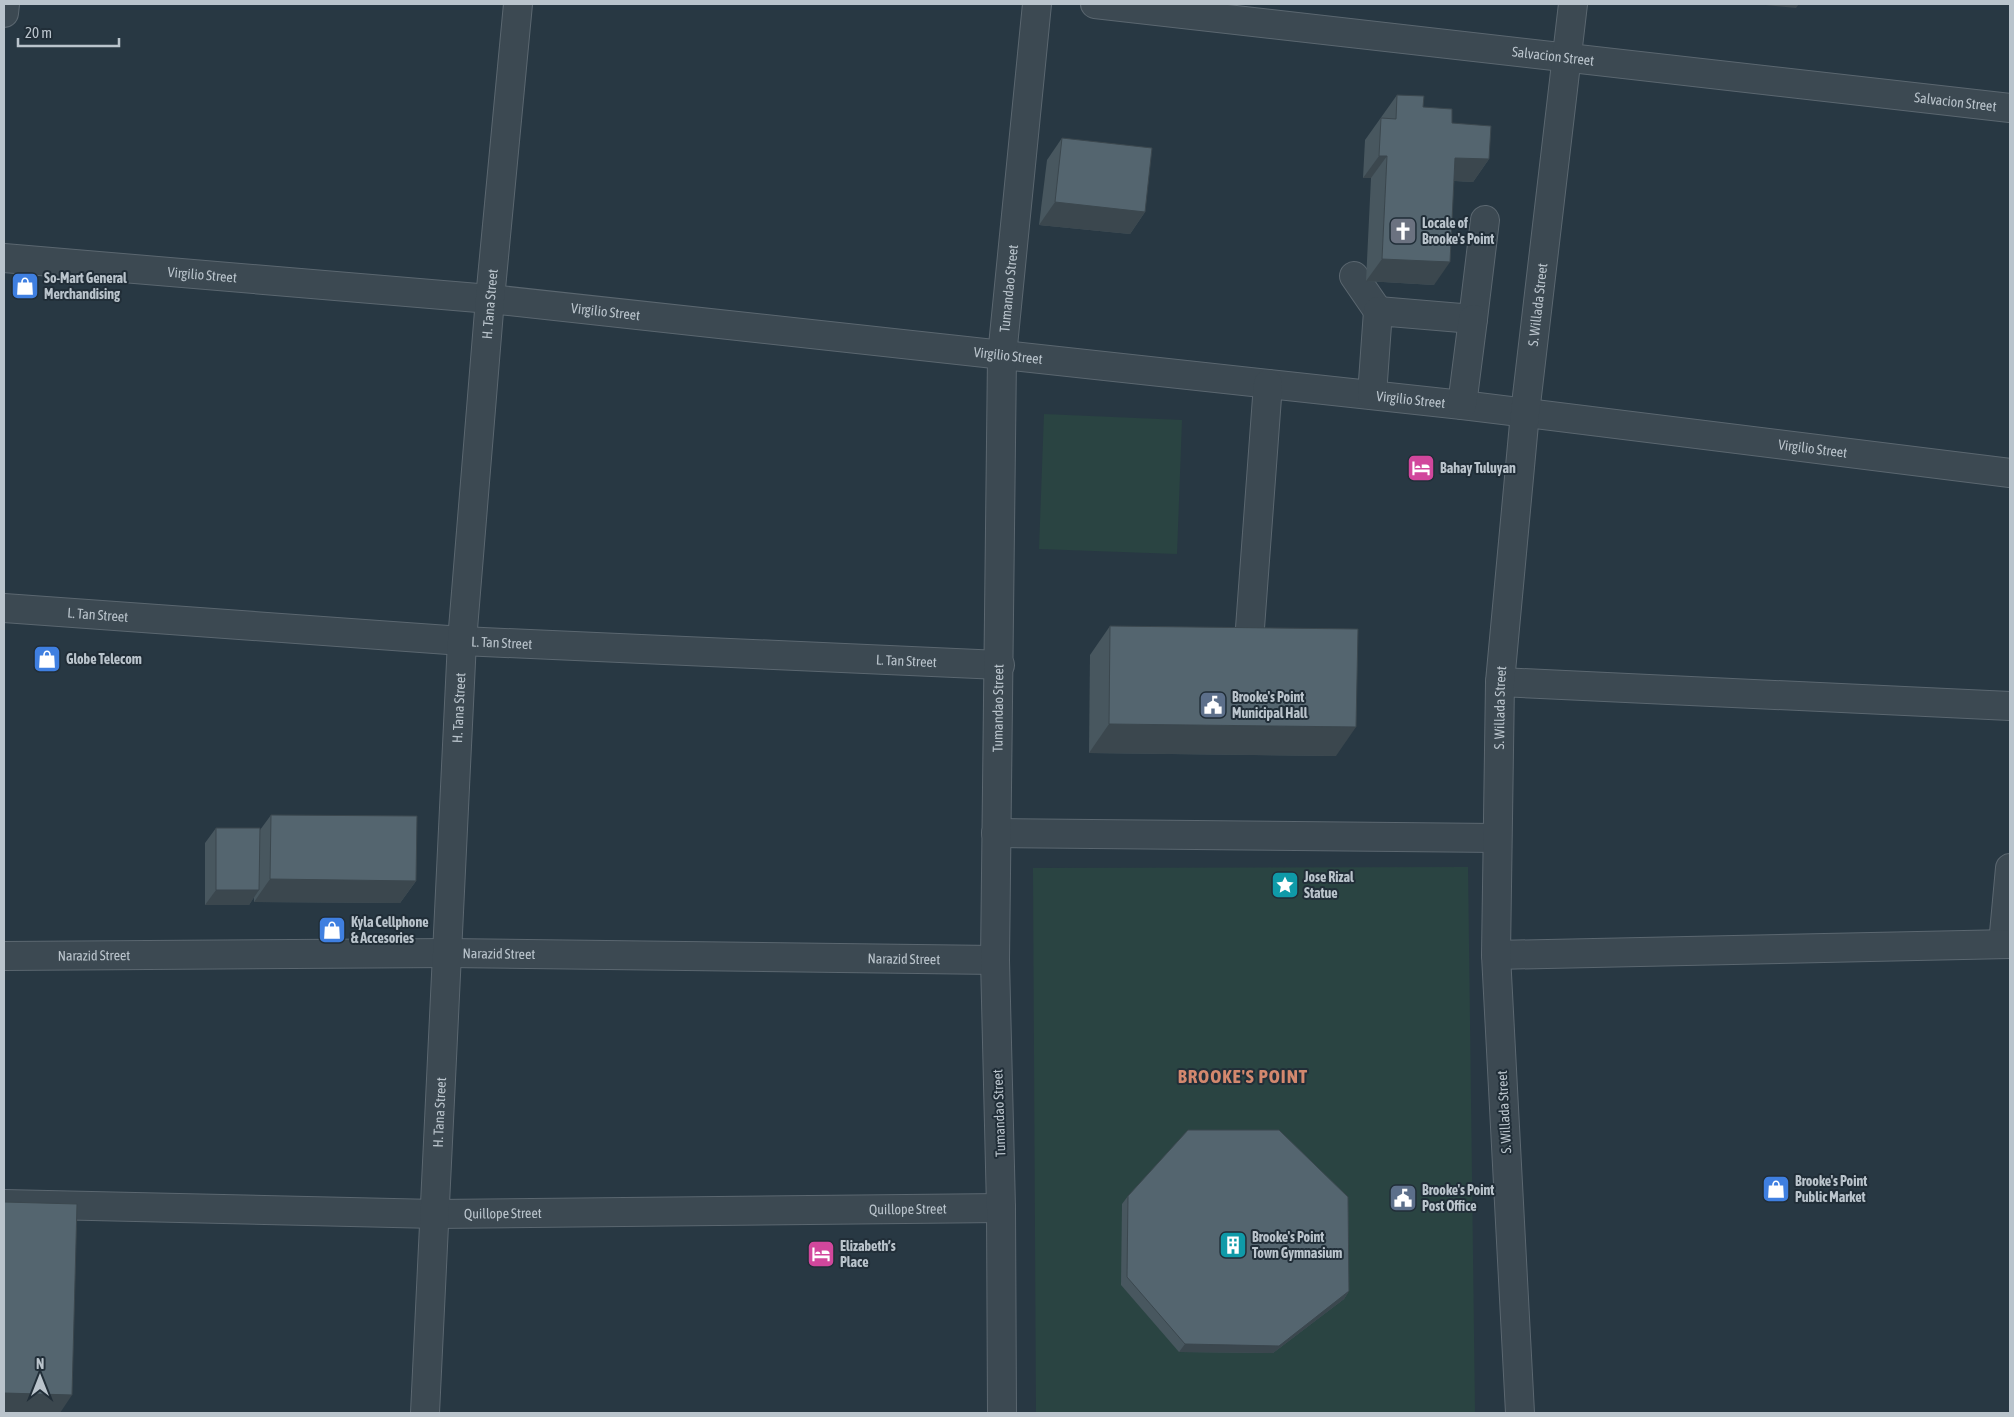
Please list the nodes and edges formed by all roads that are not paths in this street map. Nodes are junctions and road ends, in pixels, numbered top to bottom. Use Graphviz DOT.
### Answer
graph roads {
  1 [pos="5,4"];
  2 [pos="518,4"];
  3 [pos="1037,4"];
  4 [pos="1095,4"];
  5 [pos="1573,4"];
  6 [pos="4,12"];
  7 [pos="1567,58"];
  8 [pos="2010,108"];
  9 [pos="1484,220"];
  10 [pos="4,258"];
  11 [pos="1354,276"];
  12 [pos="490,299"];
  13 [pos="1378,311"];
  14 [pos="1473,319"];
  15 [pos="1002,356"];
  16 [pos="1268,384"];
  17 [pos="1372,395"];
  18 [pos="1462,405"];
  19 [pos="1525,413"];
  20 [pos="2010,473"];
  21 [pos="4,608"];
  22 [pos="1250,628"];
  23 [pos="462,641"];
  24 [pos="1000,665"];
  25 [pos="1500,682"];
  26 [pos="2010,706"];
  27 [pos="996,833"];
  28 [pos="1496,838"];
  29 [pos="2010,868"];
  30 [pos="2006,944"];
  31 [pos="448,953"];
  32 [pos="1496,955"];
  33 [pos="4,956"];
  34 [pos="995,960"];
  35 [pos="4,1204"];
  36 [pos="1001,1208"];
  37 [pos="436,1214"];
  38 [pos="425,1413"];
  39 [pos="1002,1413"];
  40 [pos="1520,1413"];
  1 -- 6 [label="street"];
  2 -- 12 [label="street, H. Tana Street"];
  3 -- 15 [label="street, Tumandao Street"];
  4 -- 7 [label="street, Salvacion Street"];
  5 -- 7 [label="street, S. Willada Street"];
  7 -- 8 [label="street, Salvacion Street"];
  7 -- 19 [label="street, S. Willada Street"];
  9 -- 14 [label="street"];
  10 -- 12 [label="street, Virgilio Street"];
  11 -- 13 [label="street"];
  12 -- 15 [label="street, Virgilio Street"];
  12 -- 23 [label="street, H. Tana Street"];
  13 -- 14 [label="street"];
  13 -- 17 [label="street"];
  14 -- 18 [label="street"];
  15 -- 16 [label="street, Virgilio Street"];
  15 -- 24 [label="street, Tumandao Street"];
  16 -- 17 [label="street, Virgilio Street"];
  16 -- 22 [label="street"];
  17 -- 18 [label="street, Virgilio Street"];
  18 -- 19 [label="street, Virgilio Street"];
  19 -- 20 [label="street, Virgilio Street"];
  19 -- 25 [label="street, S. Willada Street"];
  21 -- 23 [label="street, L. Tan Street"];
  23 -- 24 [label="street, L. Tan Street"];
  23 -- 31 [label="street, H. Tana Street"];
  24 -- 27 [label="street, Tumandao Street"];
  25 -- 26 [label="street"];
  25 -- 28 [label="street, S. Willada Street"];
  27 -- 28 [label="street"];
  27 -- 34 [label="street, Tumandao Street"];
  28 -- 32 [label="street, S. Willada Street"];
  29 -- 30 [label="street"];
  30 -- 32 [label="street"];
  31 -- 33 [label="street, Narazid Street"];
  31 -- 34 [label="street, Narazid Street"];
  31 -- 37 [label="street, H. Tana Street"];
  32 -- 40 [label="street, S. Willada Street"];
  34 -- 36 [label="street, Tumandao Street"];
  35 -- 37 [label="street, Quillope Street"];
  36 -- 37 [label="street, Quillope Street"];
  36 -- 39 [label="street, Tumandao Street"];
  37 -- 38 [label="street, H. Tana Street"];
}
